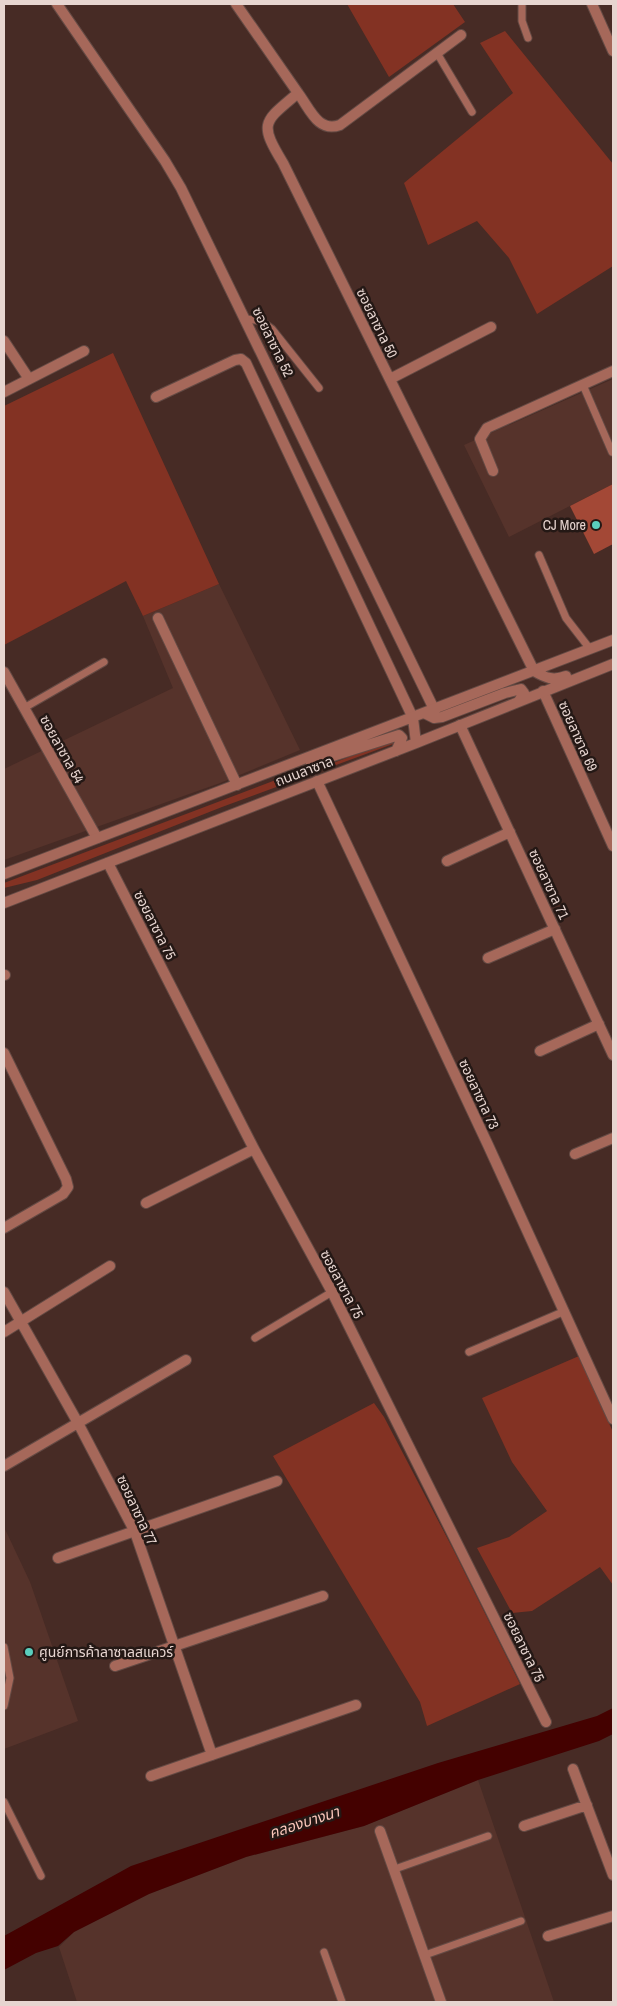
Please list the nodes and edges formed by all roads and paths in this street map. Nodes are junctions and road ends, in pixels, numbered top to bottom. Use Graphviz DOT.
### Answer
graph roads {
  1 [pos="57,4"];
  2 [pos="236,4"];
  3 [pos="522,4"];
  4 [pos="592,4"];
  5 [pos="461,35"];
  6 [pos="528,38"];
  7 [pos="613,51"];
  8 [pos="437,53"];
  9 [pos="298,93"];
  10 [pos="472,112"];
  11 [pos="246,319"];
  12 [pos="491,327"];
  13 [pos="4,342"];
  14 [pos="84,351"];
  15 [pos="613,371"];
  16 [pos="29,379"];
  17 [pos="390,379"];
  18 [pos="583,384"];
  19 [pos="319,388"];
  20 [pos="4,392"];
  21 [pos="156,397"];
  22 [pos="612,452"];
  23 [pos="493,471"];
  24 [pos="539,555"];
  25 [pos="158,618"];
  26 [pos="613,640"];
  27 [pos="590,650"];
  28 [pos="613,657"];
  29 [pos="104,662"];
  30 [pos="613,664"];
  31 [pos="534,671"];
  32 [pos="4,672"];
  33 [pos="543,691"];
  34 [pos="519,701"];
  35 [pos="24,708"];
  36 [pos="434,709"];
  37 [pos="424,713"];
  38 [pos="413,718"];
  39 [pos="460,725"];
  40 [pos="416,743"];
  41 [pos="396,751"];
  42 [pos="292,764"];
  43 [pos="317,781"];
  44 [pos="237,785"];
  45 [pos="510,832"];
  46 [pos="97,838"];
  47 [pos="613,846"];
  48 [pos="447,861"];
  49 [pos="108,863"];
  50 [pos="4,874"];
  51 [pos="7,900"];
  52 [pos="555,929"];
  53 [pos="488,958"];
  54 [pos="599,1024"];
  55 [pos="540,1051"];
  56 [pos="4,1053"];
  57 [pos="613,1055"];
  58 [pos="613,1138"];
  59 [pos="254,1149"];
  60 [pos="575,1154"];
  61 [pos="146,1203"];
  62 [pos="4,1228"];
  63 [pos="110,1266"];
  64 [pos="4,1292"];
  65 [pos="332,1292"];
  66 [pos="565,1311"];
  67 [pos="20,1322"];
  68 [pos="4,1332"];
  69 [pos="255,1338"];
  70 [pos="469,1352"];
  71 [pos="186,1360"];
  72 [pos="613,1419"];
  73 [pos="78,1423"];
  74 [pos="4,1466"];
  75 [pos="277,1481"];
  76 [pos="135,1532"];
  77 [pos="58,1558"];
  78 [pos="323,1596"];
  79 [pos="174,1646"];
  80 [pos="4,1647"];
  81 [pos="115,1666"];
  82 [pos="356,1705"];
  83 [pos="4,1706"];
  84 [pos="546,1722"];
  85 [pos="212,1755"];
  86 [pos="573,1769"];
  87 [pos="151,1776"];
  88 [pos="4,1802"];
  89 [pos="586,1805"];
  90 [pos="524,1826"];
  91 [pos="380,1830"];
  92 [pos="488,1836"];
  93 [pos="395,1869"];
  94 [pos="613,1875"];
  95 [pos="41,1876"];
  96 [pos="613,1916"];
  97 [pos="521,1921"];
  98 [pos="548,1936"];
  99 [pos="324,1952"];
  100 [pos="425,1955"];
  101 [pos="342,2002"];
  102 [pos="441,2002"];
  1 -- 11 [label="street, ซอยลาซาล 52"];
  2 -- 9 [label="street"];
  3 -- 6 [label="lane"];
  4 -- 7 [label="street"];
  5 -- 8 [label="street"];
  8 -- 9 [label="street"];
  8 -- 10 [label="lane"];
  9 -- 17 [label="street, ซอยลาซาล 50"];
  11 -- 19 [label="lane"];
  11 -- 36 [label="street, ซอยลาซาล 52"];
  12 -- 17 [label="street"];
  13 -- 16 [label="street"];
  14 -- 16 [label="street"];
  15 -- 18 [label="street"];
  16 -- 20 [label="street"];
  17 -- 31 [label="street, ซอยลาซาล 50"];
  18 -- 22 [label="lane"];
  18 -- 23 [label="street"];
  21 -- 38 [label="street"];
  24 -- 27 [label="lane"];
  25 -- 44 [label="street"];
  26 -- 27 [label="street, ถนนลาซาล"];
  27 -- 31 [label="street, ถนนลาซาล"];
  28 -- 31 [label="street"];
  29 -- 35 [label="lane"];
  30 -- 33 [label="street, ถนนลาซาล"];
  31 -- 36 [label="street, ถนนลาซาล"];
  32 -- 35 [label="street, ซอยลาซาล 54"];
  33 -- 34 [label="street, ถนนลาซาล"];
  33 -- 47 [label="street, ซอยลาซาล 69"];
  34 -- 37 [label="street"];
  34 -- 39 [label="street, ถนนลาซาล"];
  35 -- 46 [label="street, ซอยลาซาล 54"];
  36 -- 37 [label="street, ถนนลาซาล"];
  37 -- 38 [label="street, ถนนลาซาล"];
  38 -- 40 [label="street"];
  38 -- 42 [label="street, ถนนลาซาล"];
  39 -- 40 [label="street, ถนนลาซาล"];
  39 -- 45 [label="street, ซอยลาซาล 71"];
  40 -- 41 [label="street, ถนนลาซาล"];
  41 -- 42 [label="street"];
  41 -- 43 [label="street, ถนนลาซาล"];
  42 -- 44 [label="street, ถนนลาซาล"];
  43 -- 49 [label="street, ถนนลาซาล"];
  43 -- 66 [label="street, ซอยลาซาล 73"];
  44 -- 46 [label="street, ถนนลาซาล"];
  45 -- 48 [label="street"];
  45 -- 52 [label="street, ซอยลาซาล 71"];
  46 -- 50 [label="street, ถนนลาซาล"];
  49 -- 51 [label="street, ถนนลาซาล"];
  49 -- 59 [label="street, ซอยลาซาล 75"];
  52 -- 53 [label="street"];
  52 -- 54 [label="street, ซอยลาซาล 71"];
  54 -- 55 [label="street"];
  54 -- 57 [label="street, ซอยลาซาล 71"];
  56 -- 62 [label="street"];
  58 -- 60 [label="street"];
  59 -- 61 [label="street"];
  59 -- 65 [label="street, ซอยลาซาล 75"];
  63 -- 67 [label="street"];
  64 -- 67 [label="street, ซอยลาซาล 77"];
  65 -- 69 [label="lane"];
  65 -- 84 [label="street, ซอยลาซาล 75"];
  66 -- 70 [label="lane"];
  66 -- 72 [label="street, ซอยลาซาล 73"];
  67 -- 68 [label="street"];
  67 -- 73 [label="street, ซอยลาซาล 77"];
  71 -- 73 [label="street"];
  73 -- 74 [label="street"];
  73 -- 76 [label="street, ซอยลาซาล 77"];
  75 -- 76 [label="street"];
  76 -- 77 [label="street"];
  76 -- 79 [label="street, ซอยลาซาล 77"];
  78 -- 79 [label="street"];
  79 -- 81 [label="street"];
  79 -- 85 [label="street, ซอยลาซาล 77"];
  80 -- 83 [label="lane"];
  82 -- 85 [label="street"];
  85 -- 87 [label="street"];
  86 -- 89 [label="street"];
  88 -- 95 [label="lane"];
  89 -- 90 [label="street"];
  89 -- 94 [label="street"];
  91 -- 93 [label="street"];
  92 -- 93 [label="lane"];
  93 -- 100 [label="street"];
  96 -- 98 [label="street"];
  97 -- 100 [label="lane"];
  99 -- 101 [label="lane"];
  100 -- 102 [label="street"];
}
